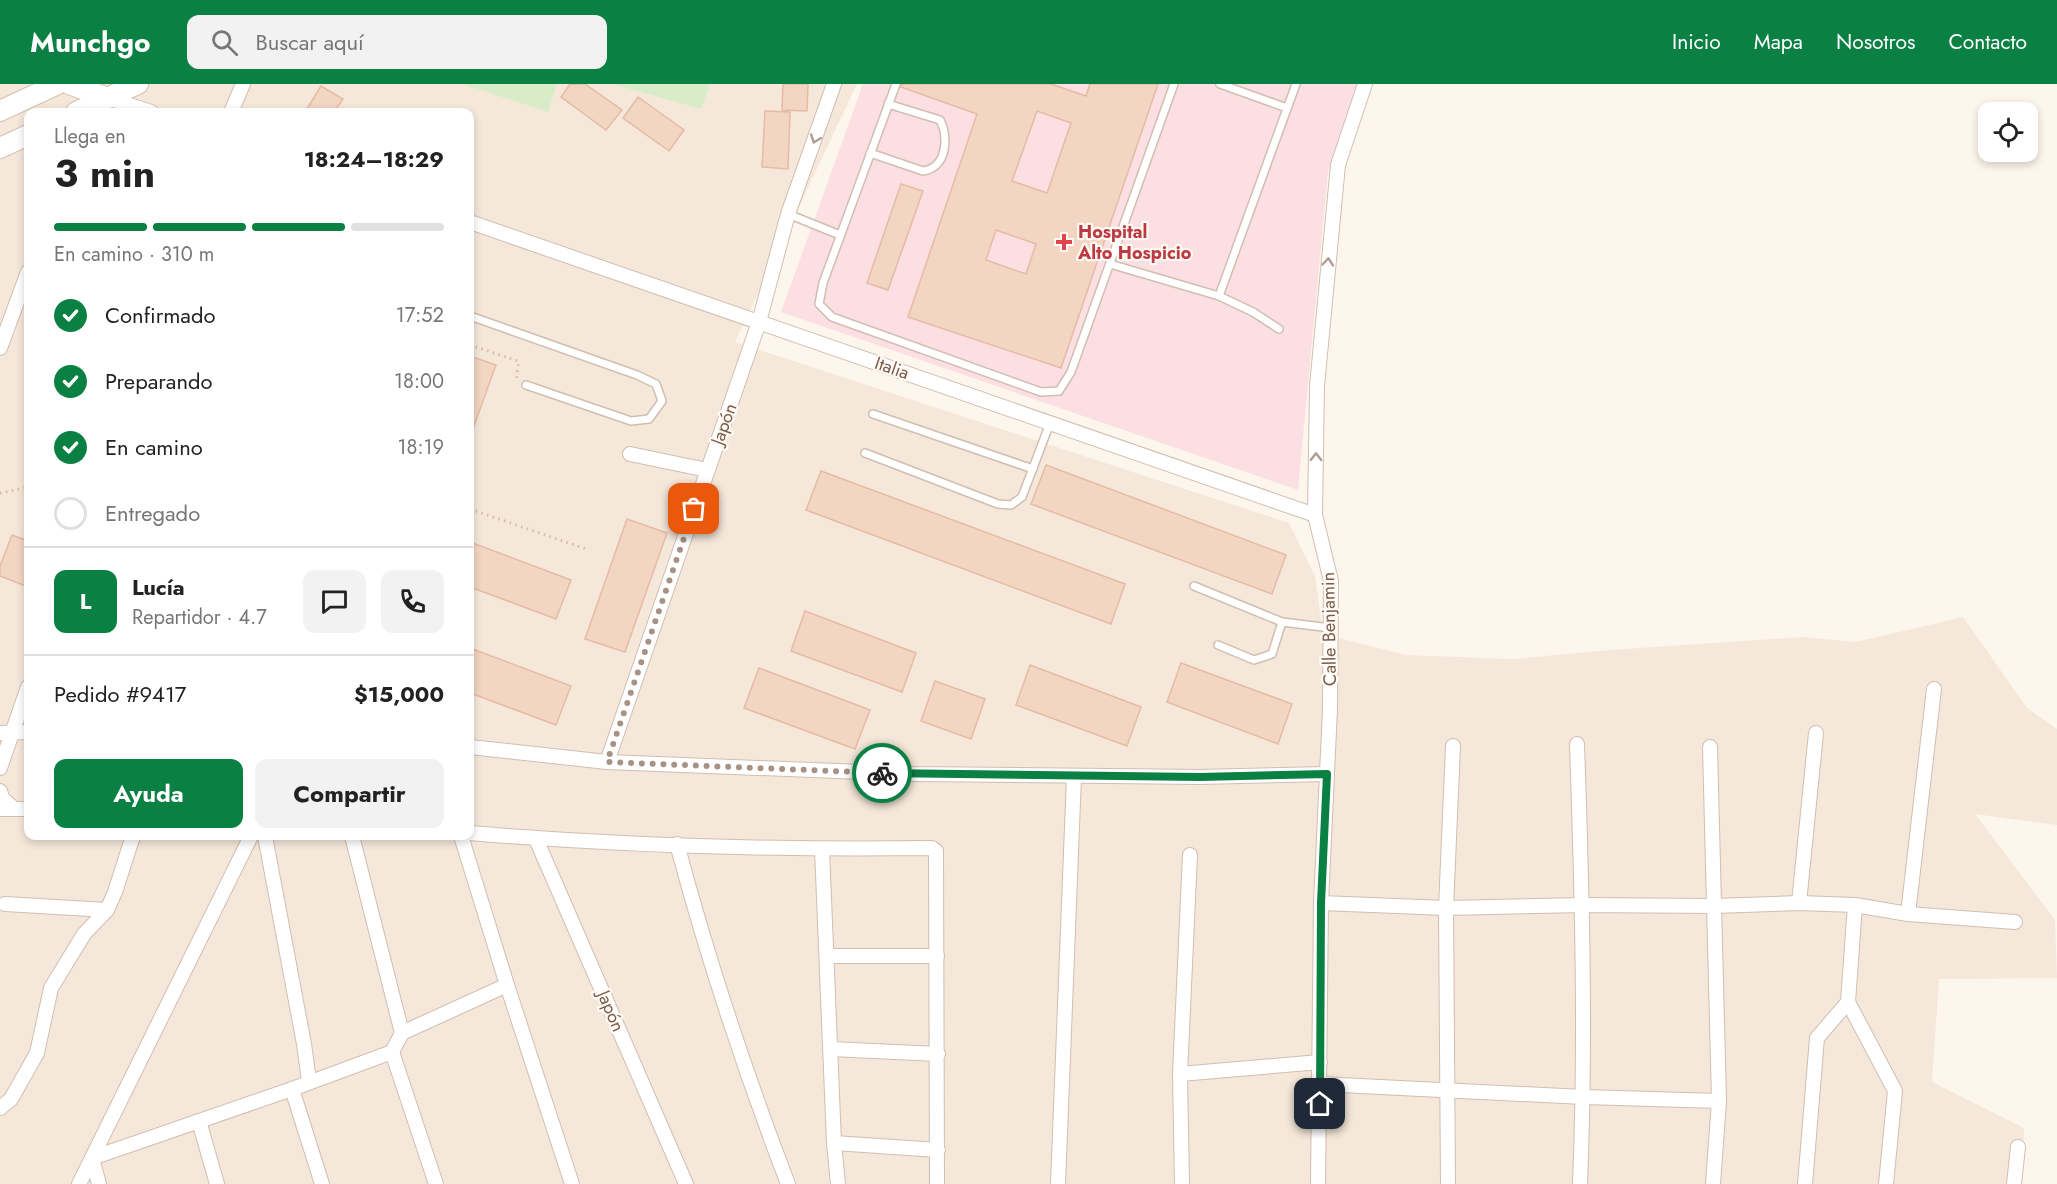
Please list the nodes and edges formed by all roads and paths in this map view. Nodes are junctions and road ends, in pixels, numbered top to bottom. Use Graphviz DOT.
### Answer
graph roads {
  1 [pos="58,84"];
  2 [pos="69,84"];
  3 [pos="138,84"];
  4 [pos="243,84"];
  5 [pos="834,84"];
  6 [pos="896,84"];
  7 [pos="1174,84"];
  8 [pos="1220,84"];
  9 [pos="1296,84"];
  10 [pos="1365,84"];
  11 [pos="108,98"];
  12 [pos="888,104"];
  13 [pos="85,108"];
  14 [pos="139,108"];
  15 [pos="233,108"];
  16 [pos="1287,108"];
  17 [pos="0,111"];
  18 [pos="24,137"];
  19 [pos="0,148"];
  20 [pos="870,153"];
  21 [pos="788,214"];
  22 [pos="474,223"];
  23 [pos="840,235"];
  24 [pos="1110,264"];
  25 [pos="24,283"];
  26 [pos="1219,296"];
  27 [pos="474,317"];
  28 [pos="759,322"];
  29 [pos="1279,329"];
  30 [pos="474,346"];
  31 [pos="0,348"];
  32 [pos="526,385"];
  33 [pos="873,414"];
  34 [pos="1050,423"];
  35 [pos="865,453"];
  36 [pos="630,454"];
  37 [pos="1033,469"];
  38 [pos="707,470"];
  39 [pos="24,488"];
  40 [pos="0,493"];
  41 [pos="474,510"];
  42 [pos="1315,515"];
  43 [pos="589,550"];
  44 [pos="1194,586"];
  45 [pos="1282,622"];
  46 [pos="1331,628"];
  47 [pos="1218,645"];
  48 [pos="1934,689"];
  49 [pos="24,696"];
  50 [pos="7,732"];
  51 [pos="24,732"];
  52 [pos="1816,733"];
  53 [pos="1577,744"];
  54 [pos="1453,746"];
  55 [pos="474,747"];
  56 [pos="1710,747"];
  57 [pos="607,762"];
  58 [pos="0,768"];
  59 [pos="1327,774"];
  60 [pos="1074,776"];
  61 [pos="0,791"];
  62 [pos="7,808"];
  63 [pos="24,808"];
  64 [pos="474,833"];
  65 [pos="536,838"];
  66 [pos="132,840"];
  67 [pos="249,840"];
  68 [pos="266,840"];
  69 [pos="353,840"];
  70 [pos="462,840"];
  71 [pos="677,844"];
  72 [pos="822,849"];
  73 [pos="1190,855"];
  74 [pos="1321,903"];
  75 [pos="1799,903"];
  76 [pos="5,904"];
  77 [pos="1583,904"];
  78 [pos="1855,905"];
  79 [pos="1714,906"];
  80 [pos="1446,908"];
  81 [pos="107,910"];
  82 [pos="1908,914"];
  83 [pos="2015,922"];
  84 [pos="827,956"];
  85 [pos="937,957"];
  86 [pos="507,985"];
  87 [pos="1848,1002"];
  88 [pos="402,1034"];
  89 [pos="831,1049"];
  90 [pos="392,1052"];
  91 [pos="938,1054"];
  92 [pos="1320,1062"];
  93 [pos="1180,1074"];
  94 [pos="309,1081"];
  95 [pos="1320,1084"];
  96 [pos="292,1089"];
  97 [pos="1447,1089"];
  98 [pos="1584,1097"];
  99 [pos="1719,1101"];
  100 [pos="0,1108"];
  101 [pos="199,1120"];
  102 [pos="834,1143"];
  103 [pos="2018,1147"];
  104 [pos="938,1150"];
  105 [pos="92,1158"];
  106 [pos="79,1184"];
  107 [pos="99,1184"];
  108 [pos="217,1184"];
  109 [pos="322,1184"];
  110 [pos="436,1184"];
  111 [pos="572,1184"];
  112 [pos="686,1184"];
  113 [pos="788,1184"];
  114 [pos="838,1184"];
  115 [pos="938,1184"];
  116 [pos="1058,1184"];
  117 [pos="1182,1184"];
  118 [pos="1318,1184"];
  119 [pos="1448,1184"];
  120 [pos="1580,1184"];
  121 [pos="1713,1184"];
  122 [pos="1805,1184"];
  123 [pos="1886,1184"];
  124 [pos="2014,1184"];
  1 -- 17 [label="street"];
  2 -- 11 [label="street"];
  3 -- 11 [label="street"];
  4 -- 15 [label="street"];
  5 -- 21 [label="street, Japón, one-way"];
  6 -- 12 [label="lane"];
  7 -- 24 [label="lane"];
  8 -- 16 [label="lane"];
  9 -- 16 [label="lane"];
  42 -- 10 [label="street, Calle Benjamin, one-way"];
  11 -- 13 [label="street"];
  11 -- 14 [label="street"];
  12 -- 20 [label="lane"];
  12 -- 20 [label="lane"];
  16 -- 26 [label="lane"];
  18 -- 19 [label="street"];
  20 -- 23 [label="lane"];
  21 -- 23 [label="lane"];
  21 -- 28 [label="street, Japón"];
  22 -- 28 [label="street, Italia"];
  23 -- 24 [label="lane"];
  24 -- 26 [label="lane"];
  25 -- 31 [label="street"];
  26 -- 29 [label="lane"];
  27 -- 32 [label="lane"];
  28 -- 34 [label="street, Italia"];
  28 -- 38 [label="street, Japón"];
  30 -- 32 [label="path"];
  33 -- 37 [label="lane"];
  34 -- 37 [label="lane"];
  34 -- 42 [label="street, Italia"];
  35 -- 37 [label="lane"];
  36 -- 38 [label="street"];
  38 -- 57 [label="street, Japón"];
  39 -- 40 [label="path"];
  41 -- 43 [label="path"];
  42 -- 46 [label="street, Calle Benjamin"];
  44 -- 45 [label="lane"];
  45 -- 46 [label="lane"];
  45 -- 47 [label="lane"];
  46 -- 59 [label="street, Calle Benjamin"];
  48 -- 82 [label="street"];
  49 -- 50 [label="street"];
  50 -- 51 [label="street"];
  50 -- 58 [label="street"];
  52 -- 75 [label="street"];
  53 -- 77 [label="street"];
  54 -- 80 [label="street"];
  55 -- 57 [label="street"];
  56 -- 79 [label="street"];
  57 -- 60 [label="street"];
  59 -- 60 [label="street"];
  59 -- 74 [label="street, Calle Benjamin"];
  60 -- 116 [label="street"];
  61 -- 62 [label="street"];
  62 -- 63 [label="street"];
  64 -- 65 [label="street"];
  65 -- 71 [label="street"];
  65 -- 112 [label="street, Japón"];
  66 -- 81 [label="street"];
  67 -- 105 [label="street"];
  68 -- 94 [label="street"];
  69 -- 88 [label="street"];
  70 -- 86 [label="street"];
  71 -- 72 [label="street"];
  71 -- 113 [label="street"];
  72 -- 84 [label="street"];
  72 -- 85 [label="street"];
  73 -- 93 [label="street"];
  74 -- 80 [label="street"];
  74 -- 92 [label="street, Calle Benjamin"];
  75 -- 78 [label="street"];
  75 -- 79 [label="street"];
  76 -- 81 [label="street"];
  77 -- 79 [label="street"];
  77 -- 80 [label="street"];
  77 -- 98 [label="street"];
  78 -- 82 [label="street"];
  78 -- 87 [label="street"];
  79 -- 99 [label="street"];
  80 -- 97 [label="street"];
  81 -- 100 [label="street"];
  82 -- 83 [label="street"];
  84 -- 85 [label="street"];
  84 -- 89 [label="street"];
  85 -- 91 [label="street"];
  86 -- 88 [label="street"];
  86 -- 111 [label="street"];
  87 -- 122 [label="street"];
  87 -- 123 [label="street"];
  88 -- 90 [label="street"];
  89 -- 91 [label="street"];
  89 -- 102 [label="street"];
  90 -- 94 [label="street"];
  90 -- 110 [label="street"];
  91 -- 104 [label="street"];
  92 -- 93 [label="street"];
  92 -- 95 [label="street, Calle Benjamin"];
  93 -- 117 [label="street"];
  94 -- 96 [label="street"];
  95 -- 97 [label="street"];
  95 -- 118 [label="street, Calle Benjamin"];
  96 -- 101 [label="street"];
  96 -- 109 [label="street"];
  97 -- 98 [label="street"];
  97 -- 119 [label="street"];
  98 -- 99 [label="street"];
  98 -- 120 [label="street"];
  99 -- 121 [label="street"];
  101 -- 105 [label="street"];
  101 -- 108 [label="street"];
  102 -- 104 [label="street"];
  102 -- 114 [label="street"];
  103 -- 124 [label="street"];
  104 -- 115 [label="street"];
  105 -- 106 [label="street"];
  105 -- 107 [label="street"];
}
